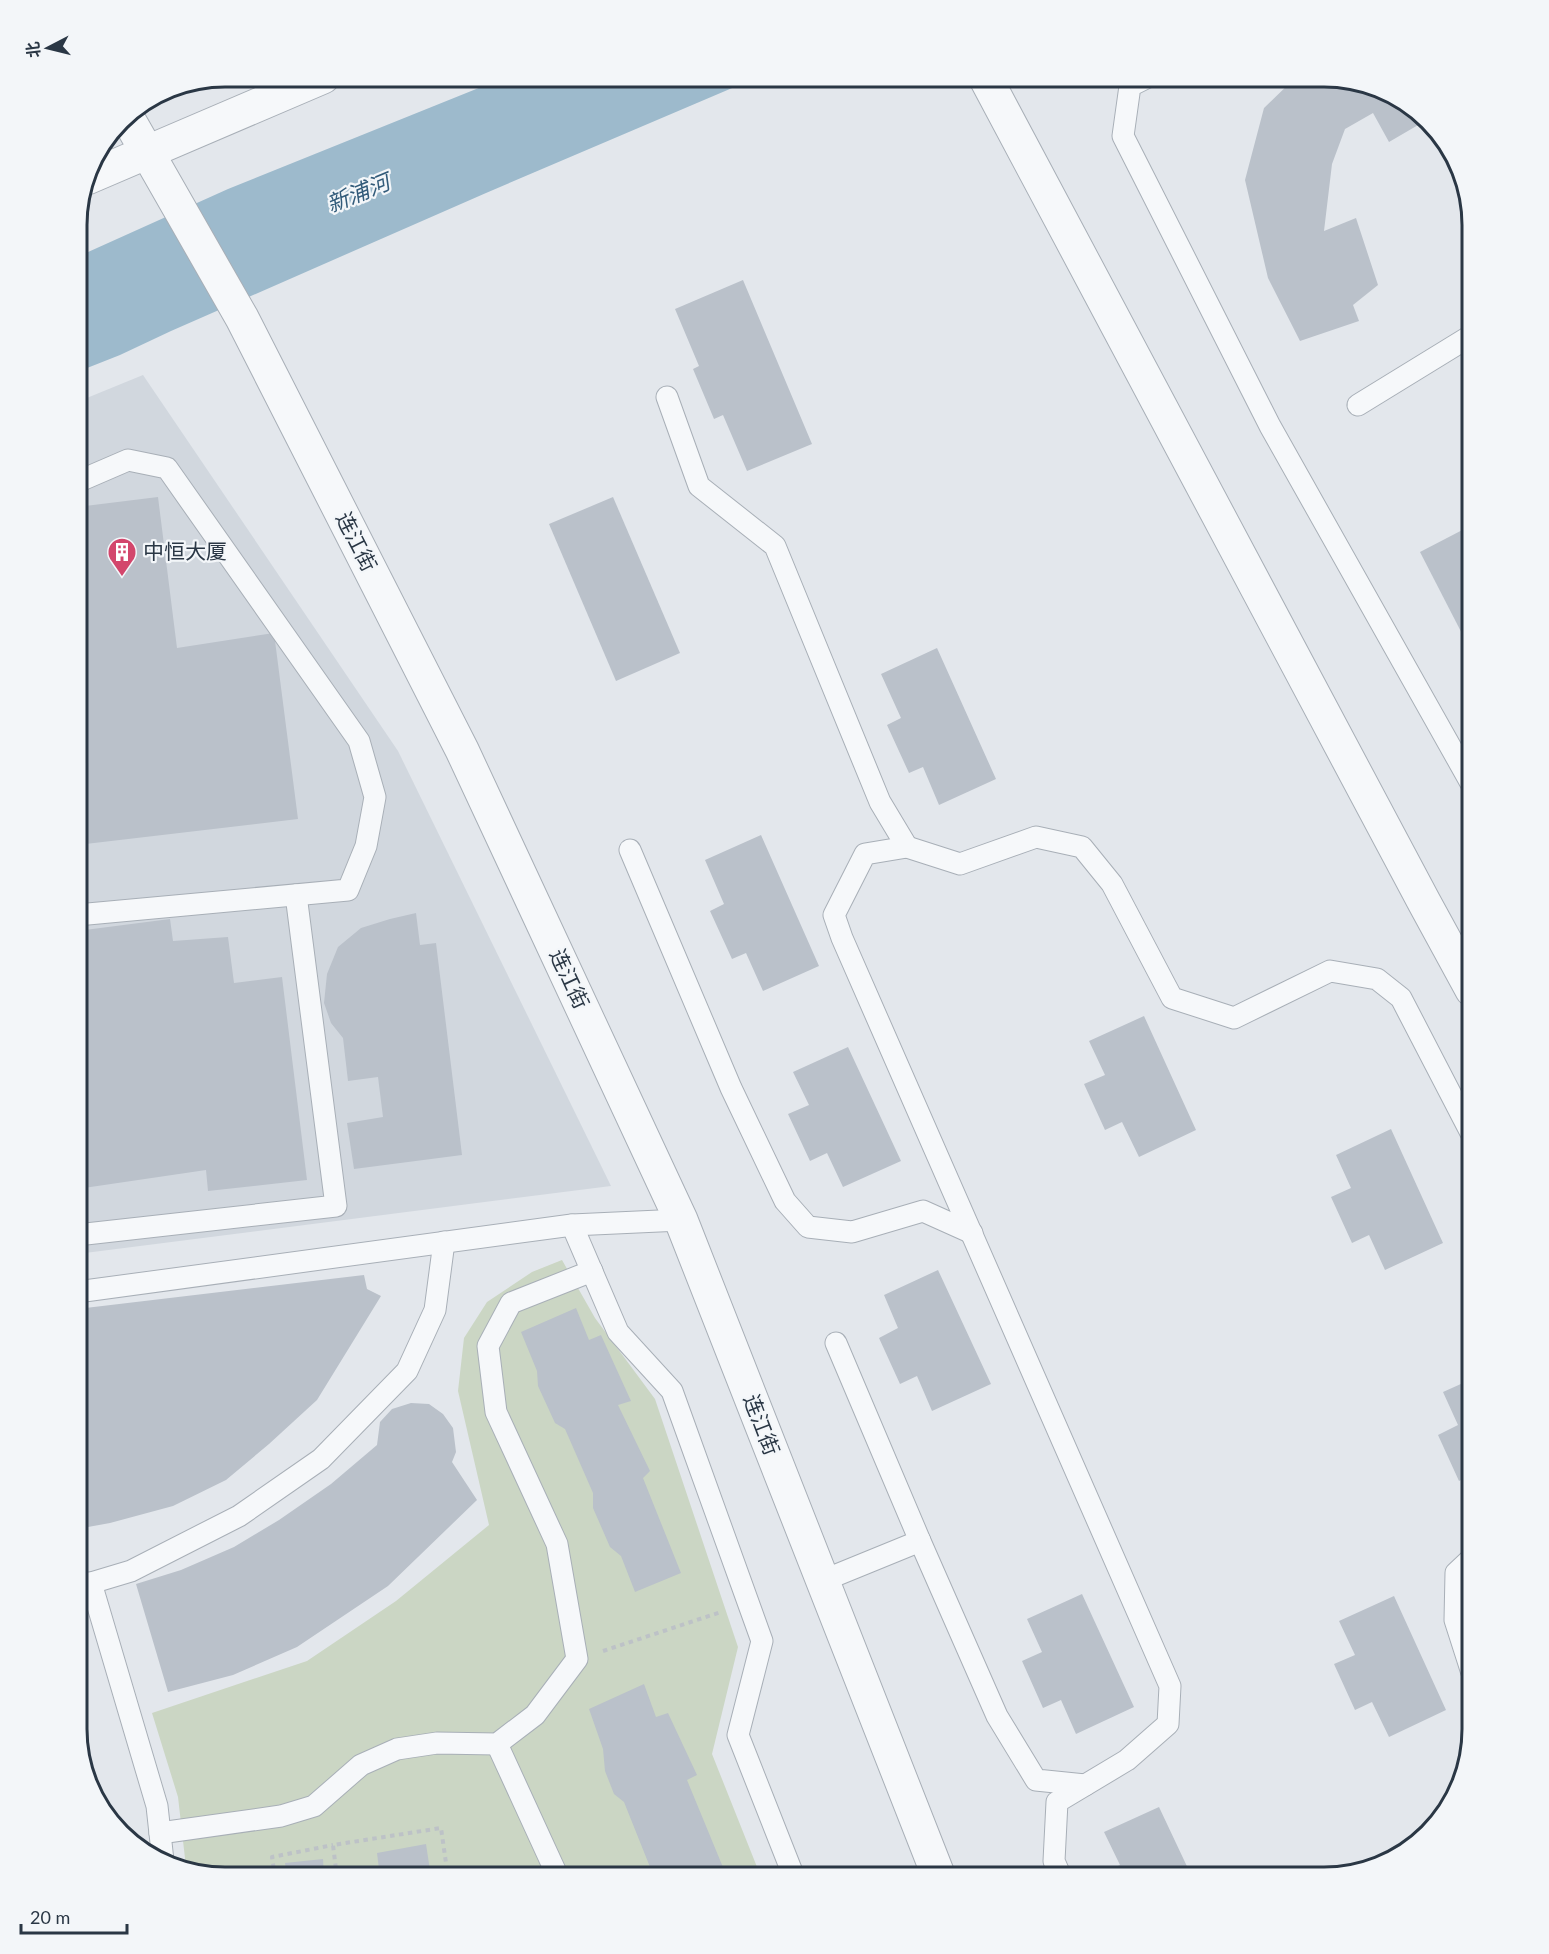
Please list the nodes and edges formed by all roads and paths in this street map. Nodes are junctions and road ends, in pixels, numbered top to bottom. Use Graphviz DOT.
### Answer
graph roads {
  1 [pos="302,87"];
  2 [pos="991,87"];
  3 [pos="1130,87"];
  4 [pos="131,124"];
  5 [pos="154,164"];
  6 [pos="96,176"];
  7 [pos="1462,342"];
  8 [pos="667,397"];
  9 [pos="1358,405"];
  10 [pos="87,478"];
  11 [pos="1462,766"];
  12 [pos="908,847"];
  13 [pos="630,850"];
  14 [pos="296,895"];
  15 [pos="87,914"];
  16 [pos="1462,970"];
  17 [pos="1462,1114"];
  18 [pos="681,1220"];
  19 [pos="572,1225"];
  20 [pos="972,1233"];
  21 [pos="87,1234"];
  22 [pos="444,1242"];
  23 [pos="592,1271"];
  24 [pos="87,1291"];
  25 [pos="836,1343"];
  26 [pos="920,1541"];
  27 [pos="1462,1568"];
  28 [pos="822,1581"];
  29 [pos="87,1582"];
  30 [pos="87,1592"];
  31 [pos="748,1604"];
  32 [pos="1462,1641"];
  33 [pos="577,1659"];
  34 [pos="497,1744"];
  35 [pos="1085,1785"];
  36 [pos="160,1833"];
  37 [pos="333,1845"];
  38 [pos="162,1852"];
  39 [pos="273,1867"];
  40 [pos="336,1867"];
  41 [pos="446,1867"];
  42 [pos="553,1867"];
  43 [pos="790,1867"];
  44 [pos="935,1867"];
  45 [pos="1057,1867"];
  1 -- 5 [label="street"];
  2 -- 16 [label="street"];
  3 -- 11 [label="lane"];
  4 -- 5 [label="street, 连江街"];
  5 -- 6 [label="street"];
  5 -- 18 [label="street, 连江街"];
  7 -- 9 [label="lane"];
  8 -- 12 [label="lane"];
  10 -- 14 [label="lane"];
  12 -- 17 [label="lane"];
  12 -- 20 [label="lane"];
  13 -- 20 [label="lane"];
  14 -- 15 [label="lane"];
  14 -- 21 [label="lane"];
  18 -- 19 [label="lane"];
  18 -- 28 [label="street, 连江街"];
  19 -- 22 [label="lane"];
  19 -- 23 [label="lane"];
  20 -- 35 [label="lane"];
  22 -- 24 [label="lane"];
  22 -- 29 [label="lane"];
  23 -- 31 [label="lane"];
  23 -- 33 [label="lane"];
  25 -- 26 [label="lane"];
  26 -- 28 [label="lane"];
  26 -- 35 [label="lane"];
  27 -- 32 [label="lane"];
  28 -- 44 [label="street, 连江街"];
  30 -- 36 [label="lane"];
  31 -- 33 [label="path"];
  31 -- 43 [label="lane"];
  33 -- 34 [label="lane"];
  34 -- 36 [label="lane"];
  34 -- 42 [label="lane"];
  35 -- 45 [label="lane"];
  36 -- 38 [label="lane"];
  37 -- 39 [label="path"];
  37 -- 40 [label="path"];
  37 -- 41 [label="path"];
}
